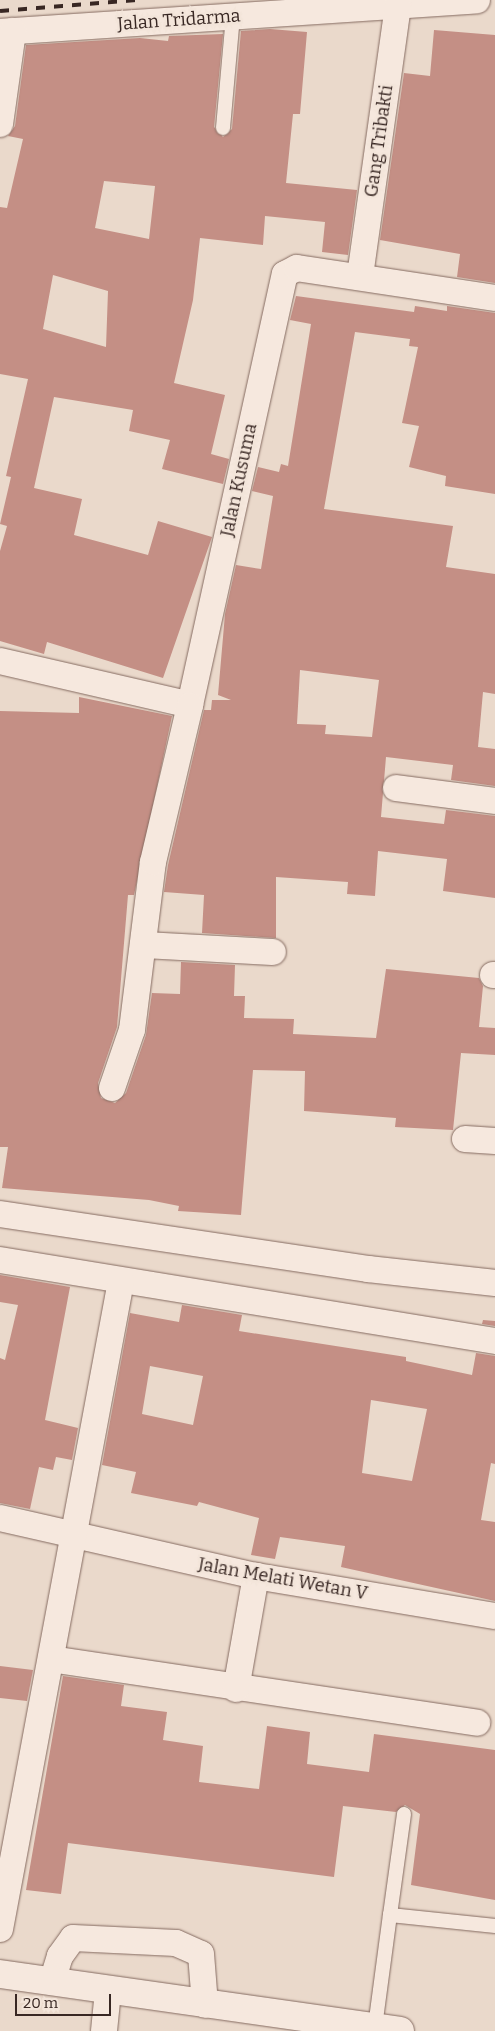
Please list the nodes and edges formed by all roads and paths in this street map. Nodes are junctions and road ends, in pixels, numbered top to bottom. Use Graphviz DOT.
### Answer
graph roads {
  1 [pos="477,0"];
  2 [pos="398,6"];
  3 [pos="233,17"];
  4 [pos="7,32"];
  5 [pos="0,124"];
  6 [pos="224,128"];
  7 [pos="360,276"];
  8 [pos="495,298"];
  9 [pos="0,661"];
  10 [pos="190,705"];
  11 [pos="396,788"];
  12 [pos="495,801"];
  13 [pos="144,945"];
  14 [pos="273,952"];
  15 [pos="112,1088"];
  16 [pos="465,1140"];
  17 [pos="495,1141"];
  18 [pos="0,1214"];
  19 [pos="0,1260"];
  20 [pos="121,1281"];
  21 [pos="495,1283"];
  22 [pos="495,1340"];
  23 [pos="0,1518"];
  24 [pos="73,1538"];
  25 [pos="256,1576"];
  26 [pos="495,1616"];
  27 [pos="51,1659"];
  28 [pos="236,1689"];
  29 [pos="477,1723"];
  30 [pos="404,1814"];
  31 [pos="390,1915"];
  32 [pos="495,1926"];
  33 [pos="0,1929"];
  34 [pos="0,1974"];
  35 [pos="52,1982"];
  36 [pos="108,1991"];
  37 [pos="205,2005"];
  38 [pos="387,2029"];
  39 [pos="104,2031"];
  1 -- 2 [label="street, Jalan Tridarma"];
  2 -- 3 [label="street, Jalan Tridarma"];
  2 -- 7 [label="street, Gang Tribakti"];
  3 -- 4 [label="street, Jalan Tridarma"];
  3 -- 6 [label="lane"];
  4 -- 5 [label="street"];
  7 -- 8 [label="street, Jalan Kusuma"];
  7 -- 10 [label="street, Jalan Kusuma"];
  9 -- 10 [label="street"];
  10 -- 13 [label="street, Jalan Kusuma"];
  11 -- 12 [label="street"];
  13 -- 14 [label="street"];
  13 -- 15 [label="street, Jalan Kusuma"];
  16 -- 17 [label="street"];
  18 -- 21 [label="street"];
  19 -- 20 [label="street"];
  20 -- 22 [label="street"];
  20 -- 24 [label="street"];
  23 -- 24 [label="street, Jalan Melati Wetan V"];
  24 -- 25 [label="street, Jalan Melati Wetan V"];
  24 -- 27 [label="street"];
  25 -- 26 [label="street, Jalan Melati Wetan V"];
  25 -- 28 [label="street"];
  27 -- 28 [label="street"];
  27 -- 33 [label="street"];
  28 -- 29 [label="street"];
  30 -- 31 [label="lane"];
  31 -- 32 [label="lane"];
  31 -- 38 [label="lane"];
  34 -- 35 [label="street"];
  35 -- 36 [label="street"];
  35 -- 37 [label="street"];
  36 -- 37 [label="street"];
  36 -- 39 [label="street"];
  37 -- 38 [label="street"];
}
